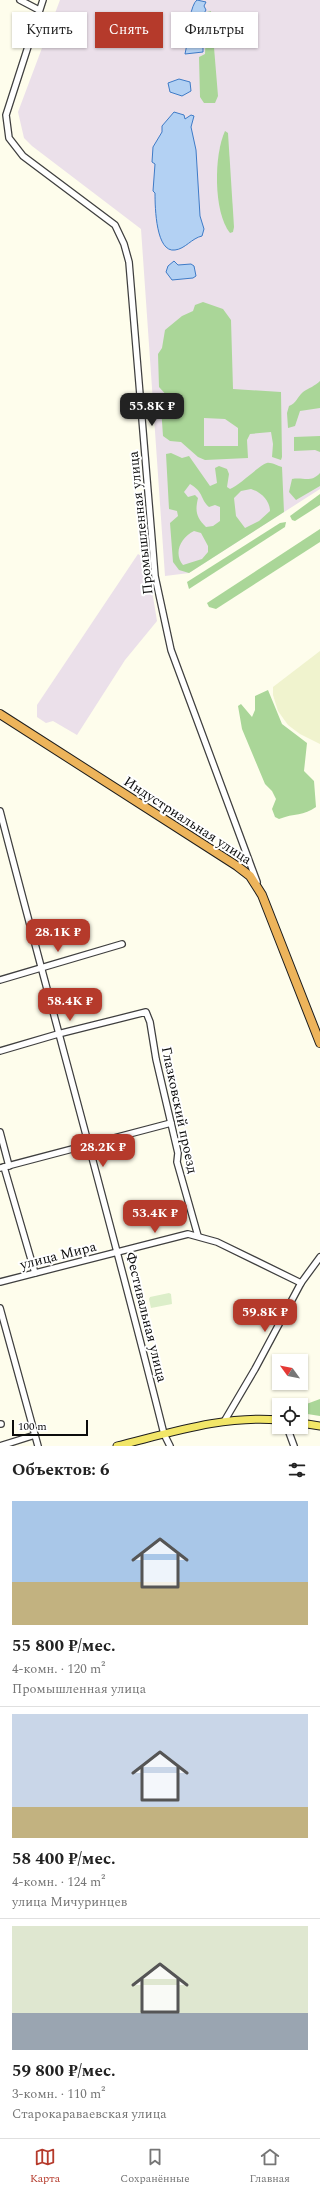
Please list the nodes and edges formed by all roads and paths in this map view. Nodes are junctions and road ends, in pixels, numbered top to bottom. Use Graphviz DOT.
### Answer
graph roads {
  1 [pos="20,0"];
  2 [pos="43,0"];
  3 [pos="39,10"];
  4 [pos="2,716"];
  5 [pos="0,811"];
  6 [pos="262,895"];
  7 [pos="122,944"];
  8 [pos="40,967"];
  9 [pos="0,980"];
  10 [pos="58,1034"];
  11 [pos="320,1043"];
  12 [pos="0,1051"];
  13 [pos="171,1123"];
  14 [pos="0,1132"];
  15 [pos="89,1145"];
  16 [pos="5,1167"];
  17 [pos="198,1236"];
  18 [pos="118,1252"];
  19 [pos="320,1257"];
  20 [pos="35,1273"];
  21 [pos="0,1282"];
  22 [pos="301,1283"];
  23 [pos="0,1308"];
  24 [pos="272,1419"];
  25 [pos="225,1420"];
  26 [pos="308,1424"];
  27 [pos="320,1426"];
  28 [pos="164,1434"];
  29 [pos="290,1434"];
  30 [pos="35,1435"];
  31 [pos="0,1446"];
  32 [pos="38,1446"];
  33 [pos="117,1446"];
  34 [pos="170,1446"];
  35 [pos="294,1446"];
  1 -- 3 [label="street"];
  2 -- 3 [label="street, Промышленная улица"];
  3 -- 6 [label="street, Промышленная улица"];
  4 -- 6 [label="highway, Индустриальная улица"];
  5 -- 8 [label="street, Фестивальная улица"];
  6 -- 11 [label="highway, Индустриальная улица"];
  7 -- 8 [label="street"];
  8 -- 9 [label="street"];
  8 -- 10 [label="street, Фестивальная улица"];
  10 -- 12 [label="street"];
  10 -- 13 [label="street, Глазковский проезд"];
  10 -- 15 [label="street, Фестивальная улица"];
  13 -- 15 [label="street"];
  13 -- 17 [label="street, Глазковский проезд"];
  14 -- 16 [label="street"];
  15 -- 16 [label="street"];
  15 -- 18 [label="street, Фестивальная улица"];
  16 -- 20 [label="street"];
  17 -- 18 [label="street, улица Мира"];
  17 -- 22 [label="street, улица Мира"];
  18 -- 20 [label="street, улица Мира"];
  18 -- 28 [label="street, Фестивальная улица"];
  19 -- 22 [label="street"];
  20 -- 21 [label="street, улица Мира"];
  22 -- 25 [label="street"];
  23 -- 30 [label="street"];
  24 -- 25 [label="main road"];
  25 -- 28 [label="main road"];
  26 -- 27 [label="main road"];
  28 -- 33 [label="main road"];
  28 -- 34 [label="street, Фестивальная улица"];
  29 -- 35 [label="street"];
  30 -- 31 [label="street"];
  30 -- 32 [label="street"];
}
